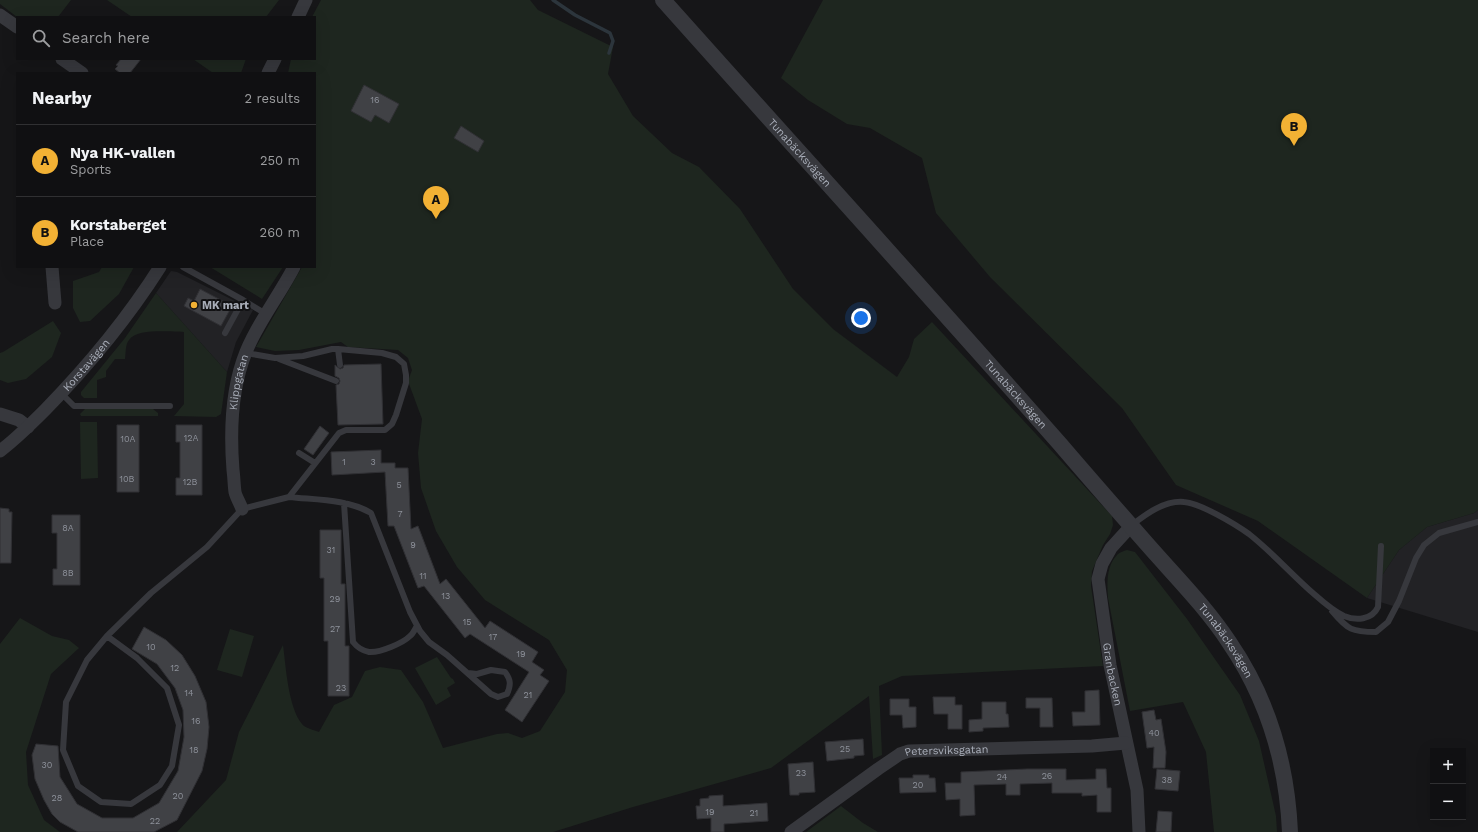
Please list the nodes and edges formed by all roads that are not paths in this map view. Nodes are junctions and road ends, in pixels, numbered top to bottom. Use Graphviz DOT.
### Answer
graph roads {
  1 [pos="306,0"];
  2 [pos="663,0"];
  3 [pos="0,15"];
  4 [pos="298,16"];
  5 [pos="16,26"];
  6 [pos="63,60"];
  7 [pos="274,60"];
  8 [pos="77,72"];
  9 [pos="268,72"];
  10 [pos="52,268"];
  11 [pos="159,268"];
  12 [pos="185,268"];
  13 [pos="293,268"];
  14 [pos="243,300"];
  15 [pos="55,303"];
  16 [pos="266,314"];
  17 [pos="225,333"];
  18 [pos="338,349"];
  19 [pos="246,353"];
  20 [pos="275,358"];
  21 [pos="340,365"];
  22 [pos="336,381"];
  23 [pos="62,393"];
  24 [pos="170,406"];
  25 [pos="0,414"];
  26 [pos="28,427"];
  27 [pos="0,451"];
  28 [pos="299,453"];
  29 [pos="315,463"];
  30 [pos="289,497"];
  31 [pos="344,503"];
  32 [pos="242,509"];
  33 [pos="1478,522"];
  34 [pos="1131,526"];
  35 [pos="1381,546"];
  36 [pos="1327,605"];
  37 [pos="417,626"];
  38 [pos="107,636"];
  39 [pos="468,674"];
  40 [pos="1126,743"];
  41 [pos="791,832"];
  42 [pos="1139,832"];
  43 [pos="1290,832"];
  1 -- 4 [label="street"];
  2 -- 34 [label="street, Tunabäcksvägen"];
  3 -- 5 [label="street"];
  6 -- 8 [label="street"];
  7 -- 9 [label="street"];
  10 -- 15 [label="street"];
  11 -- 23 [label="street, Korstavägen"];
  12 -- 14 [label="lane"];
  13 -- 16 [label="street, Klippgatan"];
  14 -- 16 [label="lane"];
  14 -- 17 [label="lane"];
  16 -- 19 [label="street, Klippgatan"];
  18 -- 20 [label="lane"];
  18 -- 21 [label="lane"];
  18 -- 29 [label="lane"];
  19 -- 20 [label="lane"];
  19 -- 32 [label="street, Klippgatan"];
  20 -- 22 [label="lane"];
  23 -- 24 [label="lane"];
  23 -- 26 [label="street, Korstavägen"];
  25 -- 26 [label="street"];
  26 -- 27 [label="street, Korstavägen"];
  28 -- 29 [label="lane"];
  29 -- 30 [label="lane"];
  30 -- 31 [label="lane"];
  30 -- 32 [label="lane"];
  31 -- 37 [label="lane"];
  31 -- 37 [label="lane"];
  32 -- 38 [label="lane"];
  33 -- 36 [label="lane"];
  34 -- 36 [label="lane"];
  34 -- 40 [label="street, Granbacken"];
  34 -- 43 [label="street, Tunabäcksvägen"];
  35 -- 36 [label="lane"];
  37 -- 39 [label="lane"];
  38 -- 38 [label="lane"];
  39 -- 39 [label="lane"];
  40 -- 41 [label="street, Petersviksgatan"];
  40 -- 42 [label="street, Granbacken"];
}
